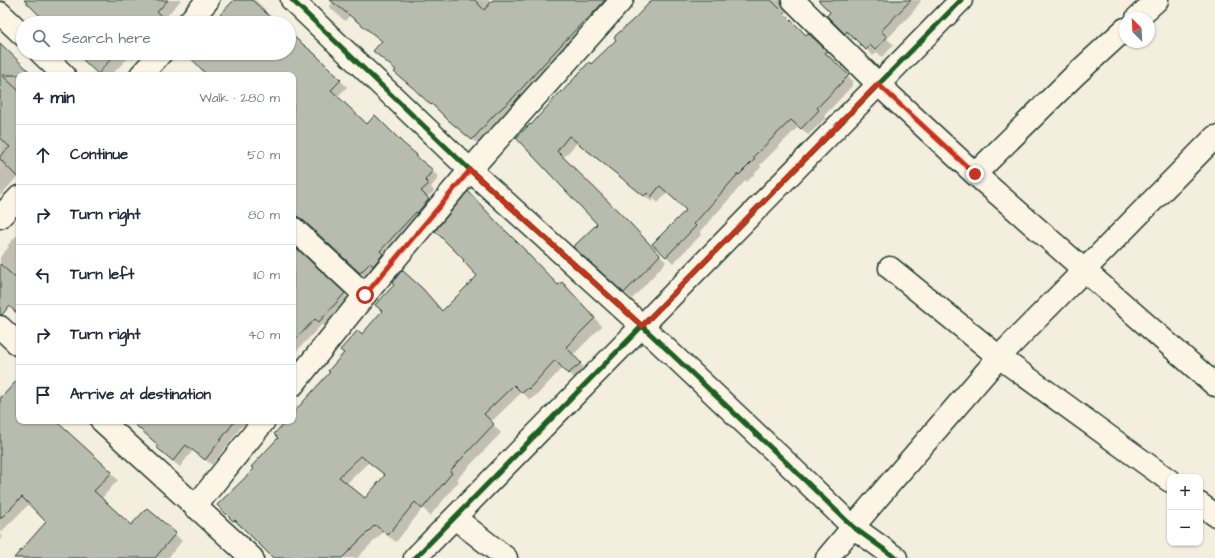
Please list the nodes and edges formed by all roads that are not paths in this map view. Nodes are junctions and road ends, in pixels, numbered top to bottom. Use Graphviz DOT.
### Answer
graph roads {
  1 [pos="208,0"];
  2 [pos="292,0"];
  3 [pos="621,0"];
  4 [pos="793,0"];
  5 [pos="961,0"];
  6 [pos="1157,0"];
  7 [pos="1144,12"];
  8 [pos="0,13"];
  9 [pos="194,16"];
  10 [pos="16,29"];
  11 [pos="1119,35"];
  12 [pos="48,60"];
  13 [pos="155,60"];
  14 [pos="61,72"];
  15 [pos="144,72"];
  16 [pos="878,84"];
  17 [pos="1215,137"];
  18 [pos="470,170"];
  19 [pos="975,174"];
  20 [pos="16,201"];
  21 [pos="0,217"];
  22 [pos="296,231"];
  23 [pos="890,268"];
  24 [pos="1084,270"];
  25 [pos="365,295"];
  26 [pos="642,326"];
  27 [pos="0,327"];
  28 [pos="16,341"];
  29 [pos="999,357"];
  30 [pos="296,381"];
  31 [pos="1215,385"];
  32 [pos="105,424"];
  33 [pos="262,424"];
  34 [pos="1167,479"];
  35 [pos="1203,506"];
  36 [pos="195,507"];
  37 [pos="1215,515"];
  38 [pos="454,518"];
  39 [pos="853,527"];
  40 [pos="252,558"];
  41 [pos="415,558"];
  42 [pos="506,558"];
  43 [pos="827,558"];
  44 [pos="896,558"];
  1 -- 9 [label="street"];
  2 -- 18 [label="street"];
  3 -- 18 [label="street"];
  4 -- 16 [label="street"];
  5 -- 16 [label="street"];
  6 -- 7 [label="street"];
  8 -- 10 [label="street"];
  11 -- 19 [label="street"];
  12 -- 14 [label="street"];
  13 -- 15 [label="street"];
  16 -- 19 [label="street"];
  16 -- 26 [label="street"];
  17 -- 24 [label="street"];
  18 -- 25 [label="street"];
  18 -- 26 [label="street"];
  19 -- 24 [label="street"];
  20 -- 21 [label="street"];
  22 -- 25 [label="street"];
  23 -- 29 [label="street"];
  24 -- 29 [label="street"];
  24 -- 31 [label="street"];
  25 -- 30 [label="street"];
  26 -- 38 [label="street"];
  26 -- 39 [label="street"];
  27 -- 28 [label="street"];
  29 -- 34 [label="street"];
  29 -- 39 [label="street"];
  32 -- 36 [label="street"];
  33 -- 36 [label="street"];
  35 -- 37 [label="street"];
  36 -- 40 [label="street"];
  38 -- 41 [label="street"];
  38 -- 42 [label="street"];
  39 -- 43 [label="street"];
  39 -- 44 [label="street"];
}
